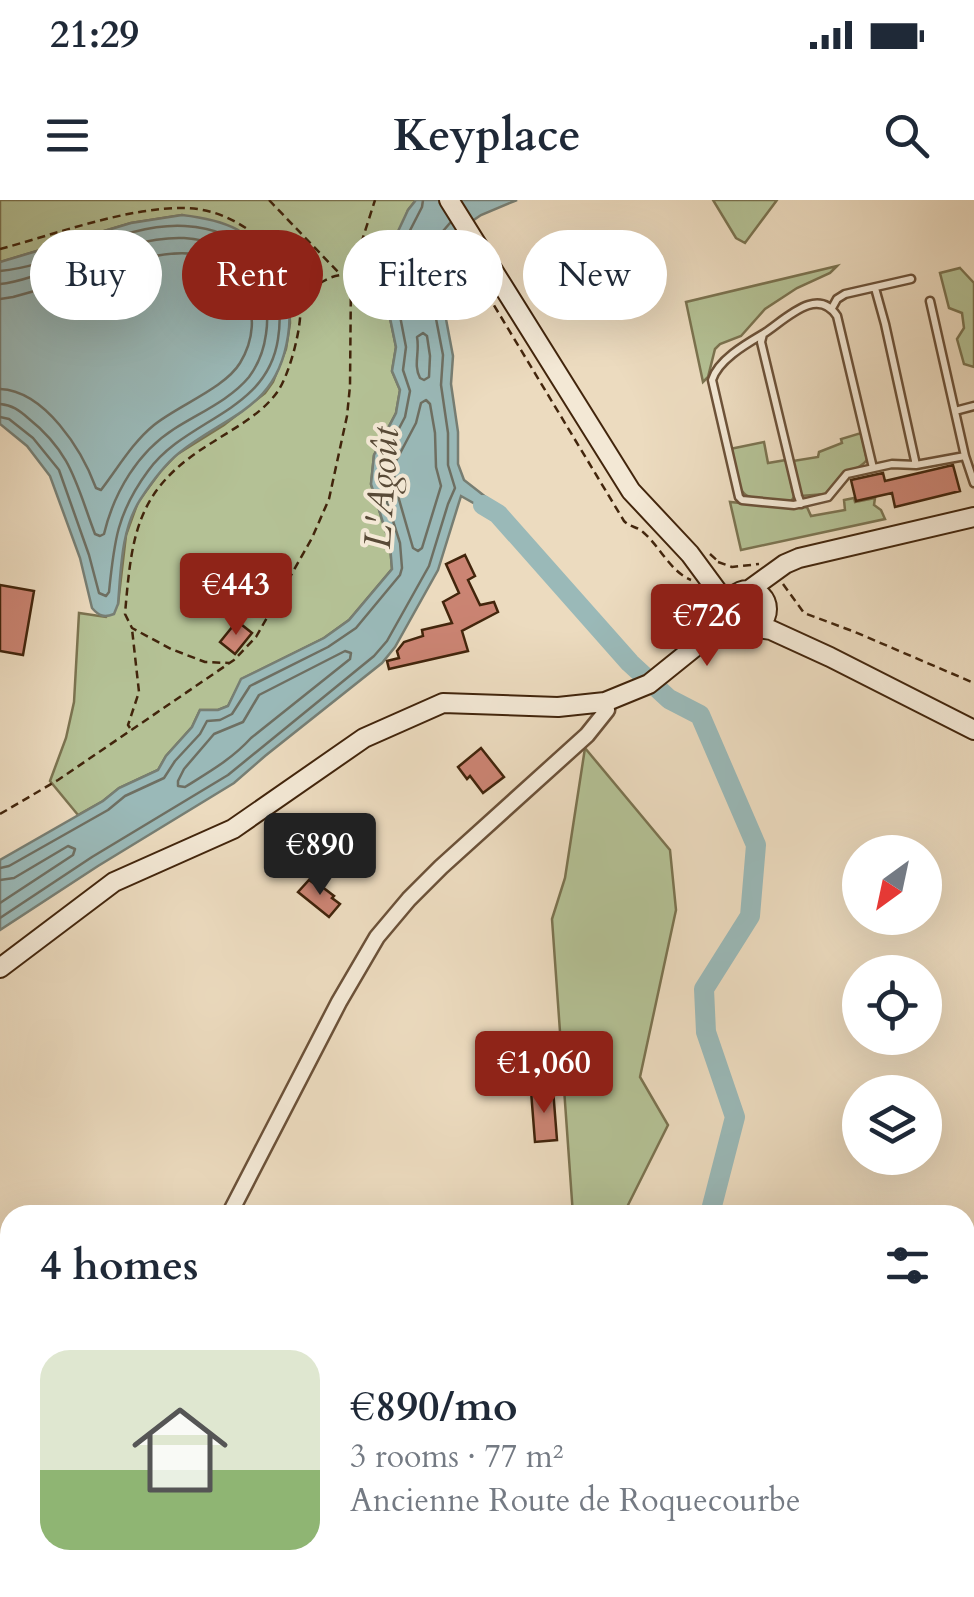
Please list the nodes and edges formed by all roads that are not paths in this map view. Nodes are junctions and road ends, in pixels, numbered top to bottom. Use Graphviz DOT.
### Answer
graph roads {
  1 [pos="448,200"];
  2 [pos="911,279"];
  3 [pos="874,288"];
  4 [pos="930,301"];
  5 [pos="832,308"];
  6 [pos="763,334"];
  7 [pos="974,406"];
  8 [pos="955,411"];
  9 [pos="965,456"];
  10 [pos="916,465"];
  11 [pos="873,468"];
  12 [pos="974,480"];
  13 [pos="802,504"];
  14 [pos="974,517"];
  15 [pos="690,554"];
  16 [pos="813,556"];
  17 [pos="746,590"];
  18 [pos="766,607"];
  19 [pos="730,613"];
  20 [pos="752,627"];
  21 [pos="830,657"];
  22 [pos="605,702"];
  23 [pos="974,730"];
  24 [pos="0,968"];
  25 [pos="234,1205"];
  1 -- 15 [label="main road"];
  2 -- 3 [label="lane"];
  3 -- 5 [label="lane"];
  3 -- 10 [label="lane"];
  4 -- 8 [label="lane"];
  5 -- 6 [label="lane"];
  5 -- 11 [label="lane"];
  6 -- 13 [label="lane"];
  6 -- 13 [label="lane"];
  7 -- 8 [label="lane"];
  8 -- 9 [label="lane"];
  9 -- 10 [label="lane"];
  9 -- 12 [label="lane"];
  10 -- 11 [label="lane"];
  11 -- 13 [label="lane"];
  14 -- 16 [label="main road"];
  15 -- 17 [label="main road"];
  15 -- 19 [label="main road"];
  16 -- 17 [label="main road"];
  16 -- 18 [label="main road"];
  17 -- 18 [label="main road"];
  17 -- 19 [label="main road"];
  18 -- 20 [label="main road"];
  18 -- 21 [label="main road"];
  19 -- 20 [label="main road"];
  19 -- 22 [label="main road"];
  20 -- 21 [label="main road"];
  21 -- 23 [label="main road"];
  22 -- 24 [label="main road"];
  22 -- 25 [label="street"];
}
